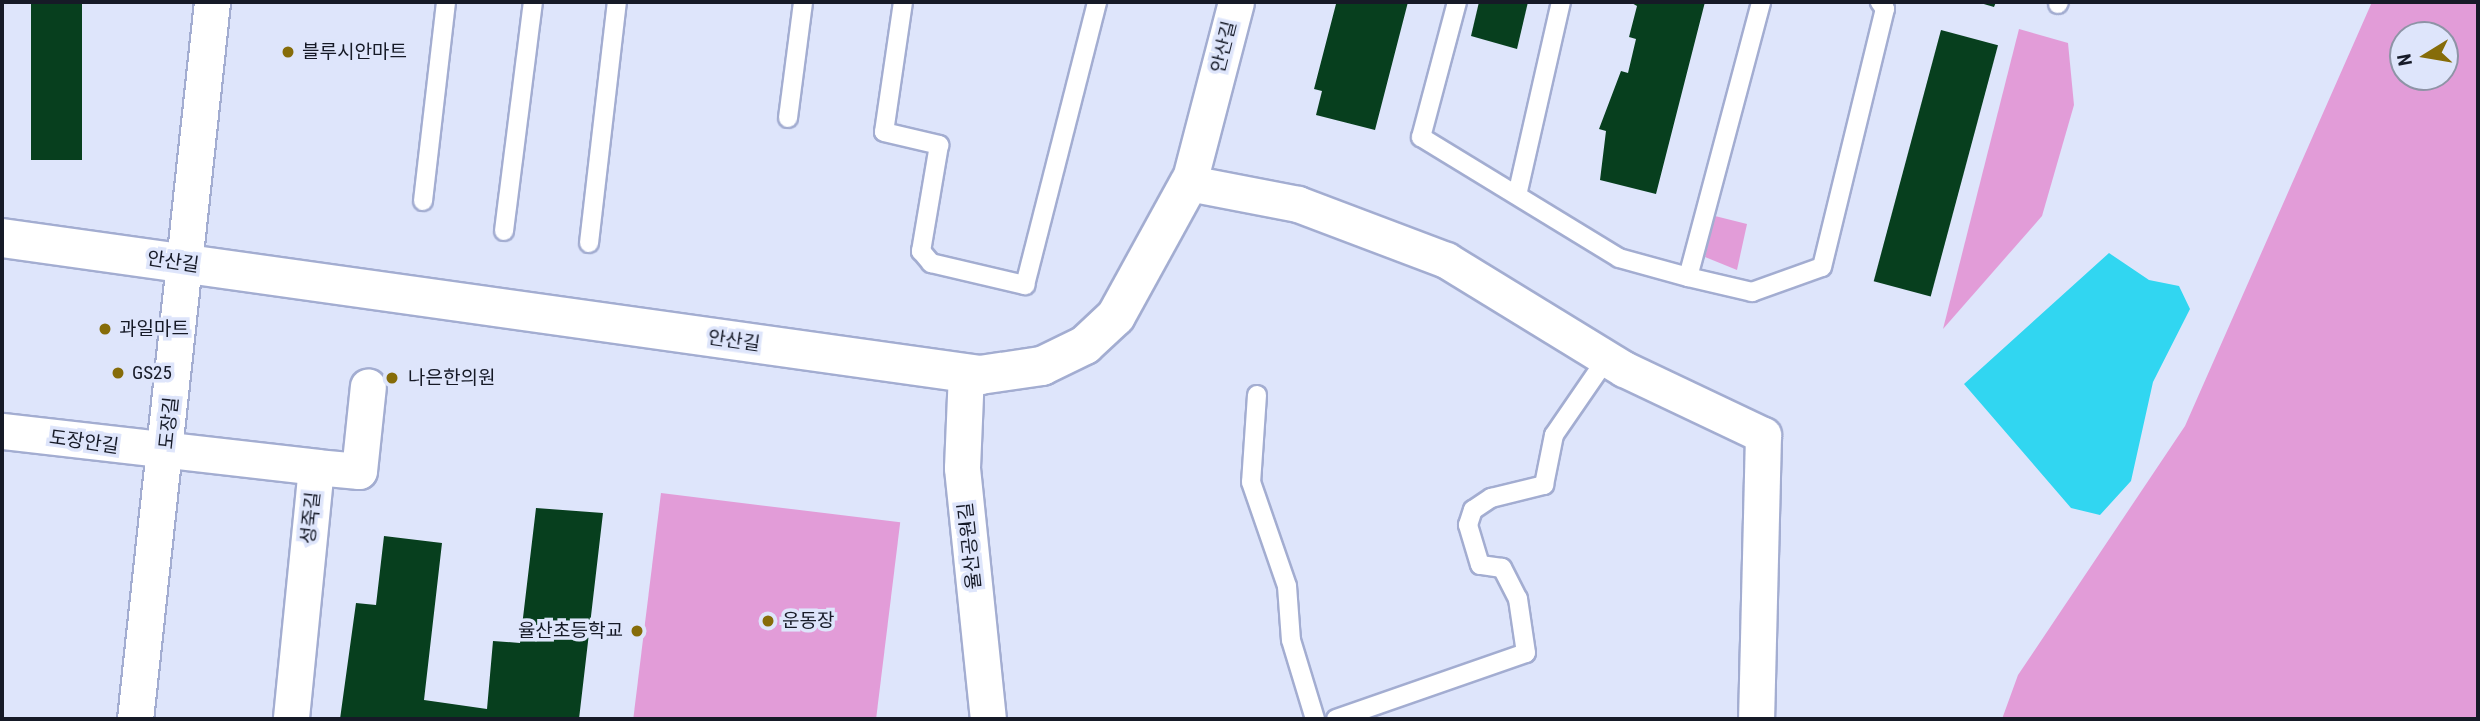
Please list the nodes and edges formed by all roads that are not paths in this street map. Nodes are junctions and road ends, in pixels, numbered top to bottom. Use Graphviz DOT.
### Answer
graph roads {
  1 [pos="212,2"];
  2 [pos="446,2"];
  3 [pos="533,2"];
  4 [pos="617,2"];
  5 [pos="803,2"];
  6 [pos="903,2"];
  7 [pos="1097,2"];
  8 [pos="1236,2"];
  9 [pos="1457,2"];
  10 [pos="1561,2"];
  11 [pos="1762,2"];
  12 [pos="1880,2"];
  13 [pos="788,118"];
  14 [pos="1189,183"];
  15 [pos="1518,191"];
  16 [pos="423,201"];
  17 [pos="504,231"];
  18 [pos="2,238"];
  19 [pos="589,243"];
  20 [pos="184,263"];
  21 [pos="1688,277"];
  22 [pos="1607,358"];
  23 [pos="965,372"];
  24 [pos="368,386"];
  25 [pos="1256,395"];
  26 [pos="2,431"];
  27 [pos="166,453"];
  28 [pos="316,467"];
  29 [pos="135,719"];
  30 [pos="291,719"];
  31 [pos="988,719"];
  32 [pos="1315,719"];
  33 [pos="1336,719"];
  34 [pos="1755,719"];
  1 -- 20 [label="street, 도장길"];
  2 -- 16 [label="lane"];
  3 -- 17 [label="lane"];
  4 -- 19 [label="lane"];
  5 -- 13 [label="lane"];
  6 -- 7 [label="lane"];
  8 -- 14 [label="street, 안산길"];
  9 -- 15 [label="lane"];
  10 -- 15 [label="lane"];
  11 -- 21 [label="lane"];
  12 -- 21 [label="lane"];
  14 -- 22 [label="street"];
  14 -- 23 [label="street, 안산길"];
  15 -- 21 [label="lane"];
  18 -- 20 [label="street, 안산길"];
  20 -- 23 [label="street, 안산길"];
  20 -- 27 [label="street, 도장길"];
  22 -- 33 [label="lane"];
  22 -- 34 [label="street"];
  23 -- 31 [label="street, 율산공원길"];
  24 -- 28 [label="street"];
  25 -- 32 [label="lane"];
  26 -- 27 [label="street, 도장안길"];
  27 -- 28 [label="street, 성죽길"];
  27 -- 29 [label="street, 도장길"];
  28 -- 30 [label="street, 성죽길"];
}
